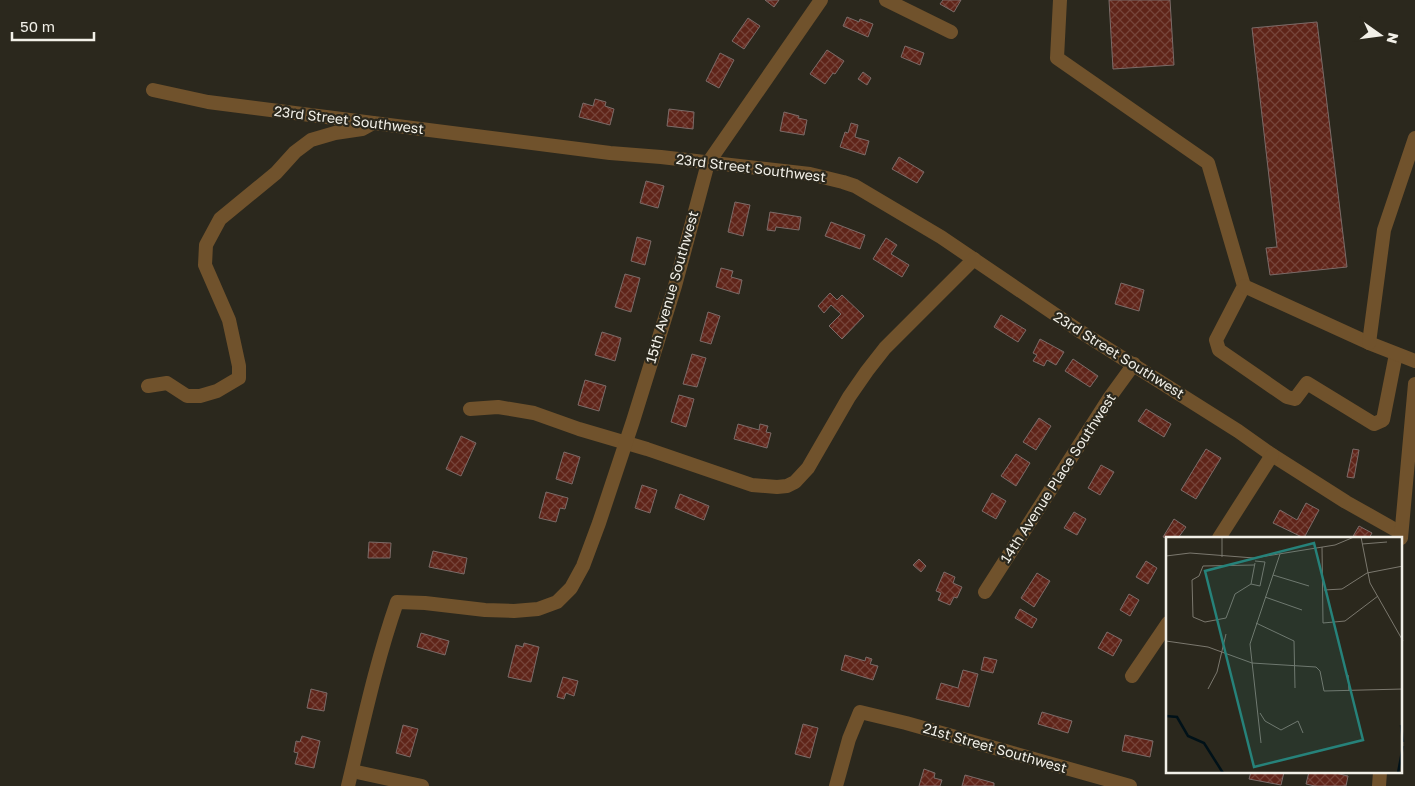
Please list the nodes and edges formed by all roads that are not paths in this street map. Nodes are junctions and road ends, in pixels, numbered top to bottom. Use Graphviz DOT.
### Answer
graph roads {
  1 [pos="821,0"];
  2 [pos="886,0"];
  3 [pos="1060,0"];
  4 [pos="951,32"];
  5 [pos="153,90"];
  6 [pos="374,123"];
  7 [pos="1415,138"];
  8 [pos="708,163"];
  9 [pos="974,260"];
  10 [pos="1244,286"];
  11 [pos="1368,343"];
  12 [pos="1396,354"];
  13 [pos="1415,361"];
  14 [pos="1134,364"];
  15 [pos="1415,384"];
  16 [pos="148,386"];
  17 [pos="470,409"];
  18 [pos="626,442"];
  19 [pos="1272,455"];
  20 [pos="1401,536"];
  21 [pos="1220,537"];
  22 [pos="985,592"];
  23 [pos="1166,626"];
  24 [pos="1132,676"];
  25 [pos="352,771"];
  26 [pos="1081,779"];
  27 [pos="348,786"];
  28 [pos="422,786"];
  29 [pos="836,786"];
  30 [pos="1130,786"];
  1 -- 8 [label="street, 15th Avenue Southwest"];
  2 -- 4 [label="street"];
  3 -- 10 [label="street"];
  5 -- 6 [label="street, 23rd Street Southwest"];
  6 -- 8 [label="street, 23rd Street Southwest"];
  6 -- 16 [label="street"];
  7 -- 11 [label="street"];
  8 -- 9 [label="street, 23rd Street Southwest"];
  8 -- 18 [label="street, 15th Avenue Southwest"];
  9 -- 14 [label="street, 23rd Street Southwest"];
  9 -- 18 [label="street"];
  10 -- 11 [label="street"];
  10 -- 12 [label="street"];
  11 -- 12 [label="street"];
  12 -- 13 [label="street"];
  14 -- 19 [label="street, 23rd Street Southwest"];
  14 -- 22 [label="street, 14th Avenue Place Southwest"];
  15 -- 20 [label="street"];
  17 -- 18 [label="street"];
  18 -- 25 [label="street, 15th Avenue Southwest"];
  19 -- 20 [label="street, 23rd Street Southwest"];
  19 -- 21 [label="street"];
  23 -- 24 [label="street"];
  25 -- 27 [label="street"];
  25 -- 28 [label="street"];
  26 -- 29 [label="street, 21st Street Southwest"];
  26 -- 30 [label="street, 21st Street Southwest"];
}
